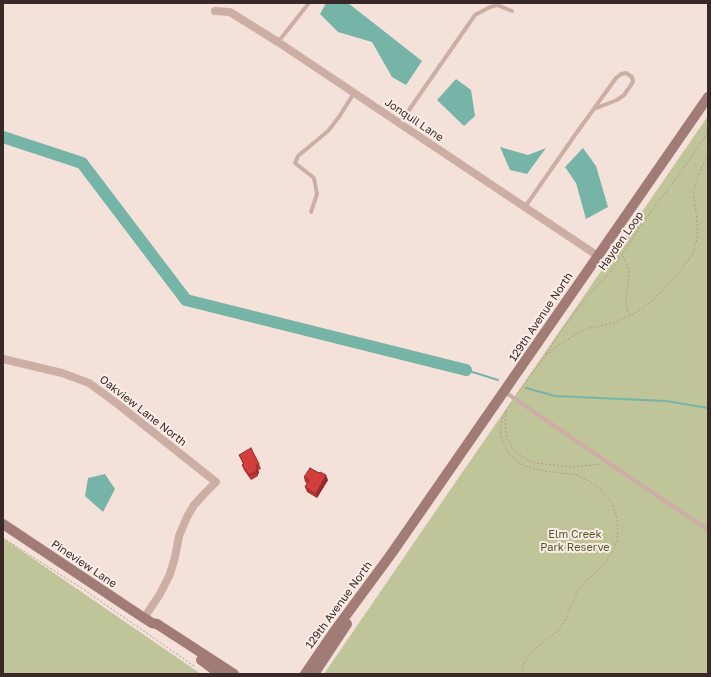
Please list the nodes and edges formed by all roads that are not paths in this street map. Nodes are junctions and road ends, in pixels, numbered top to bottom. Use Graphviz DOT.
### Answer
graph roads {
  1 [pos="309,3"];
  2 [pos="214,11"];
  3 [pos="512,11"];
  4 [pos="278,42"];
  5 [pos="354,93"];
  6 [pos="708,97"];
  7 [pos="594,109"];
  8 [pos="400,123"];
  9 [pos="525,207"];
  10 [pos="310,212"];
  11 [pos="598,256"];
  12 [pos="3,359"];
  13 [pos="505,391"];
  14 [pos="3,524"];
  15 [pos="708,530"];
  16 [pos="394,550"];
  17 [pos="148,621"];
  18 [pos="220,674"];
  19 [pos="234,674"];
  20 [pos="304,674"];
  21 [pos="314,674"];
  1 -- 4 [label="lane"];
  2 -- 4 [label="street, Jonquil Lane"];
  3 -- 8 [label="lane"];
  4 -- 5 [label="street, Jonquil Lane"];
  5 -- 8 [label="street, Jonquil Lane"];
  5 -- 10 [label="lane"];
  6 -- 11 [label="main road, 129th Avenue North"];
  7 -- 7 [label="lane"];
  7 -- 9 [label="lane"];
  8 -- 9 [label="street, Jonquil Lane"];
  9 -- 11 [label="street, Jonquil Lane"];
  11 -- 13 [label="main road, 129th Avenue North"];
  12 -- 17 [label="street, Oakview Lane North"];
  13 -- 15 [label="lane"];
  13 -- 16 [label="main road, 129th Avenue North"];
  14 -- 17 [label="main road, Pineview Lane"];
  16 -- 20 [label="main road, 129th Avenue North"];
  16 -- 21 [label="main road, 129th Avenue North"];
  17 -- 18 [label="main road, Pineview Lane"];
  17 -- 19 [label="main road, Pineview Lane"];
}
